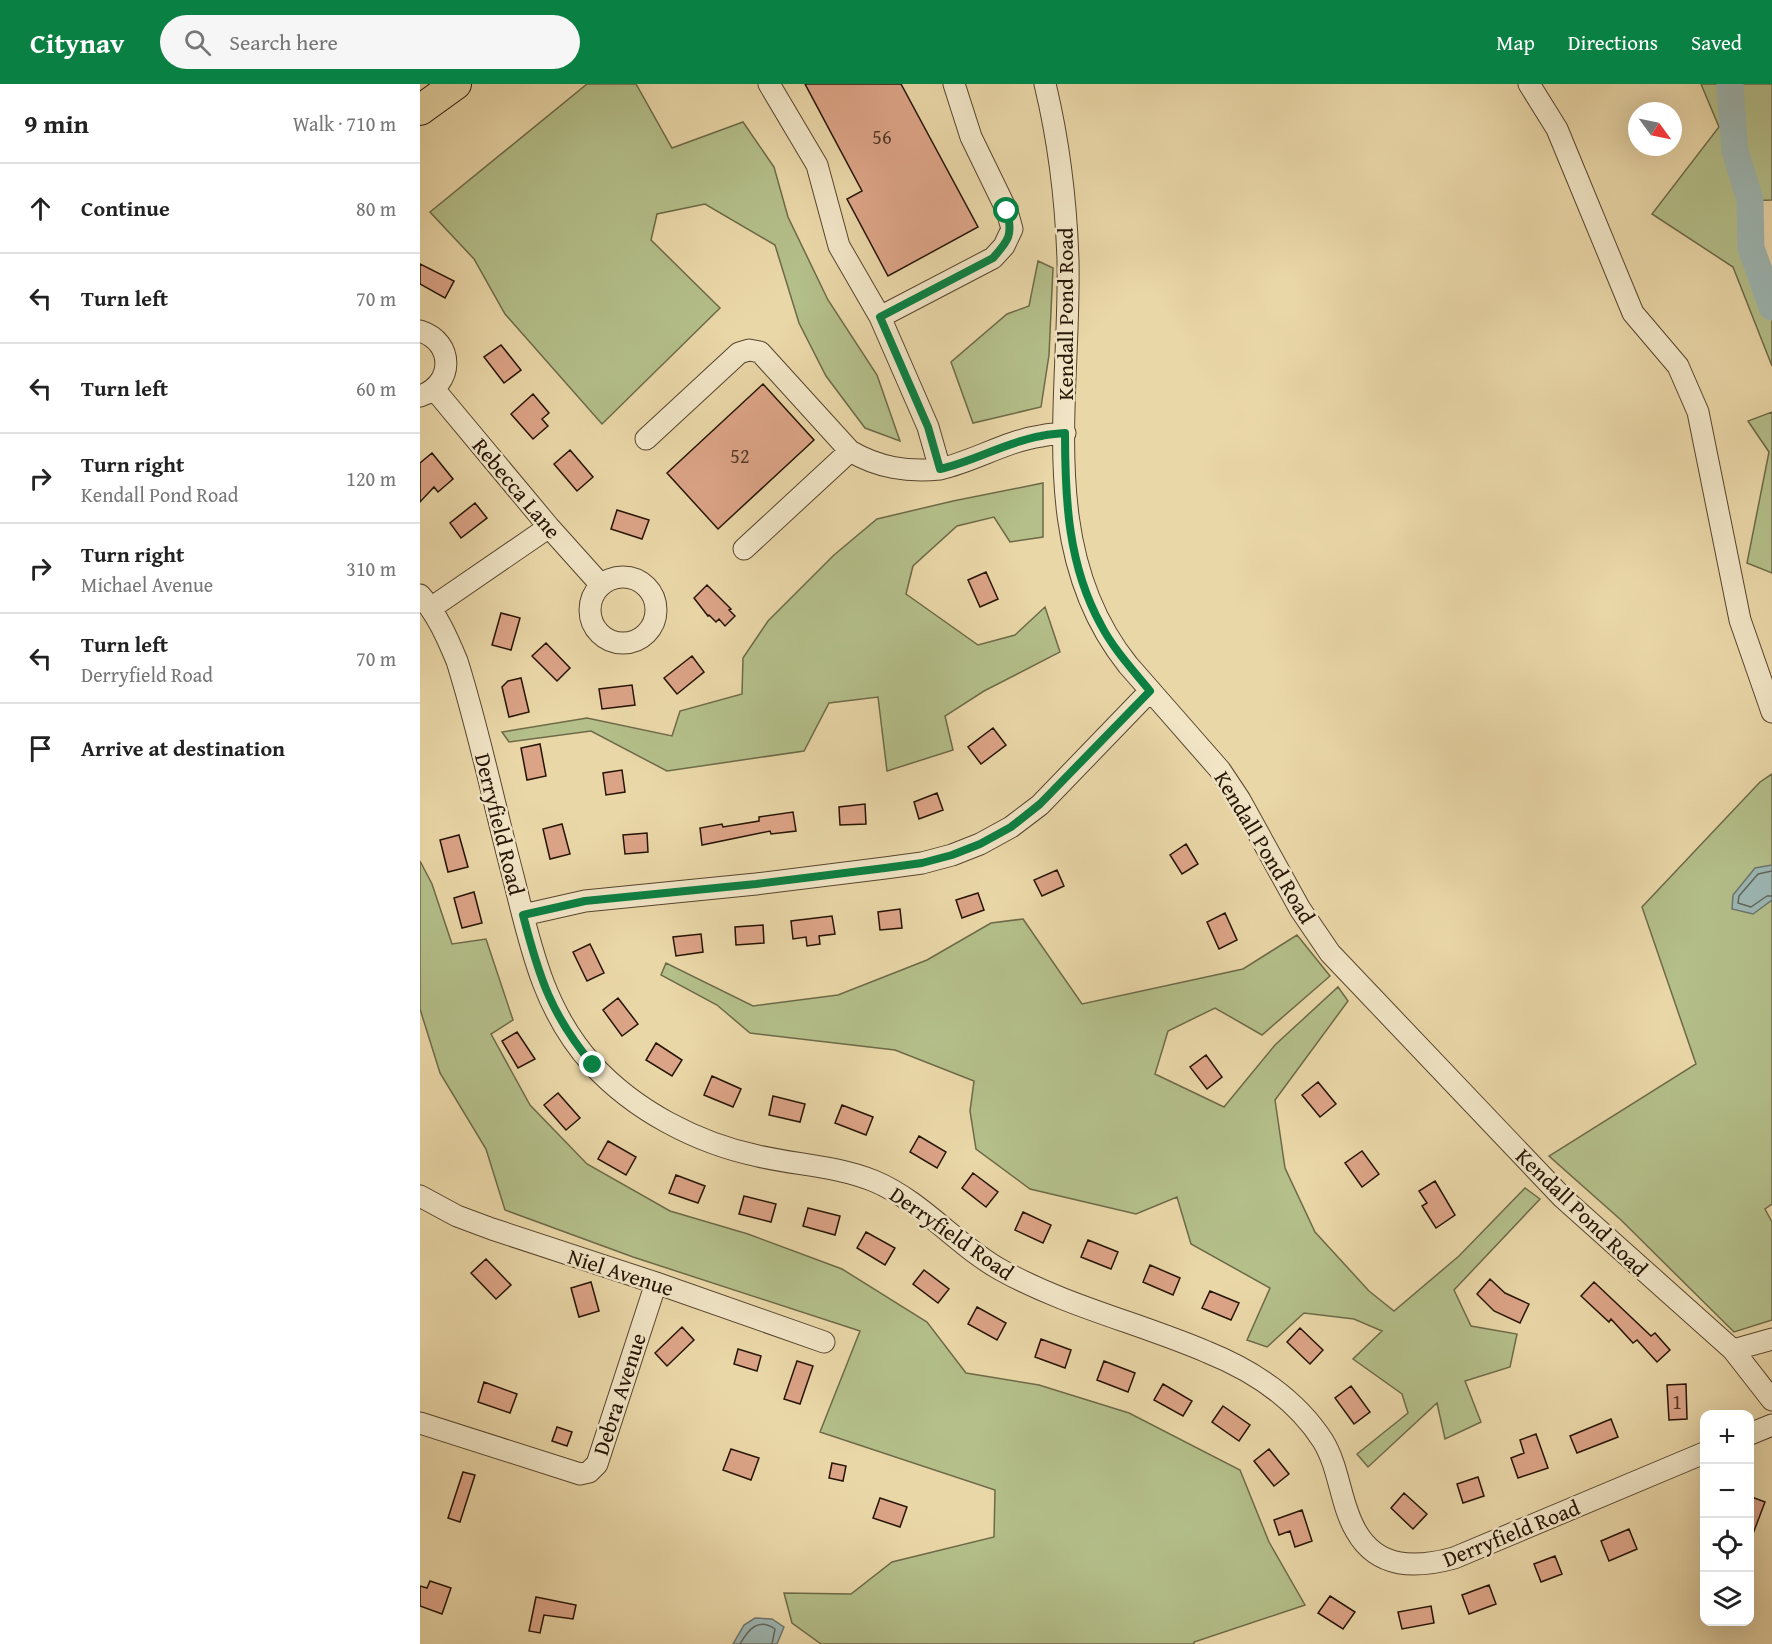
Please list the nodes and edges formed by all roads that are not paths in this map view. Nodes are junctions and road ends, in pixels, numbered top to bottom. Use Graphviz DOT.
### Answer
graph roads {
  1 [pos="456,84"];
  2 [pos="769,84"];
  3 [pos="954,84"];
  4 [pos="1046,84"];
  5 [pos="1529,84"];
  6 [pos="420,110"];
  7 [pos="880,317"];
  8 [pos="420,332"];
  9 [pos="427,393"];
  10 [pos="1065,433"];
  11 [pos="646,439"];
  12 [pos="850,451"];
  13 [pos="940,469"];
  14 [pos="549,527"];
  15 [pos="744,549"];
  16 [pos="601,585"];
  17 [pos="426,601"];
  18 [pos="1150,691"];
  19 [pos="1772,712"];
  20 [pos="523,915"];
  21 [pos="420,1196"];
  22 [pos="656,1283"];
  23 [pos="1772,1339"];
  24 [pos="824,1342"];
  25 [pos="1733,1350"];
  26 [pos="1772,1400"];
  27 [pos="420,1423"];
  28 [pos="1772,1425"];
  29 [pos="1754,1432"];
  30 [pos="1700,1455"];
  1 -- 6 [label="highway"];
  2 -- 7 [label="street"];
  3 -- 7 [label="street"];
  4 -- 10 [label="street, Kendall Pond Road"];
  5 -- 19 [label="street"];
  7 -- 13 [label="street"];
  8 -- 9 [label="street, Rebecca Lane"];
  9 -- 14 [label="street, Rebecca Lane"];
  10 -- 13 [label="street"];
  10 -- 18 [label="street, Kendall Pond Road"];
  11 -- 12 [label="street"];
  12 -- 13 [label="street"];
  12 -- 15 [label="street"];
  14 -- 16 [label="street, Rebecca Lane"];
  14 -- 17 [label="street"];
  17 -- 20 [label="street, Derryfield Road"];
  18 -- 20 [label="street"];
  18 -- 25 [label="street, Kendall Pond Road"];
  20 -- 30 [label="street, Derryfield Road"];
  21 -- 22 [label="street, Niel Avenue"];
  22 -- 24 [label="street, Niel Avenue"];
  22 -- 27 [label="street, Debra Avenue"];
  23 -- 25 [label="street"];
  25 -- 26 [label="street, Kendall Pond Road"];
  28 -- 29 [label="street"];
}
